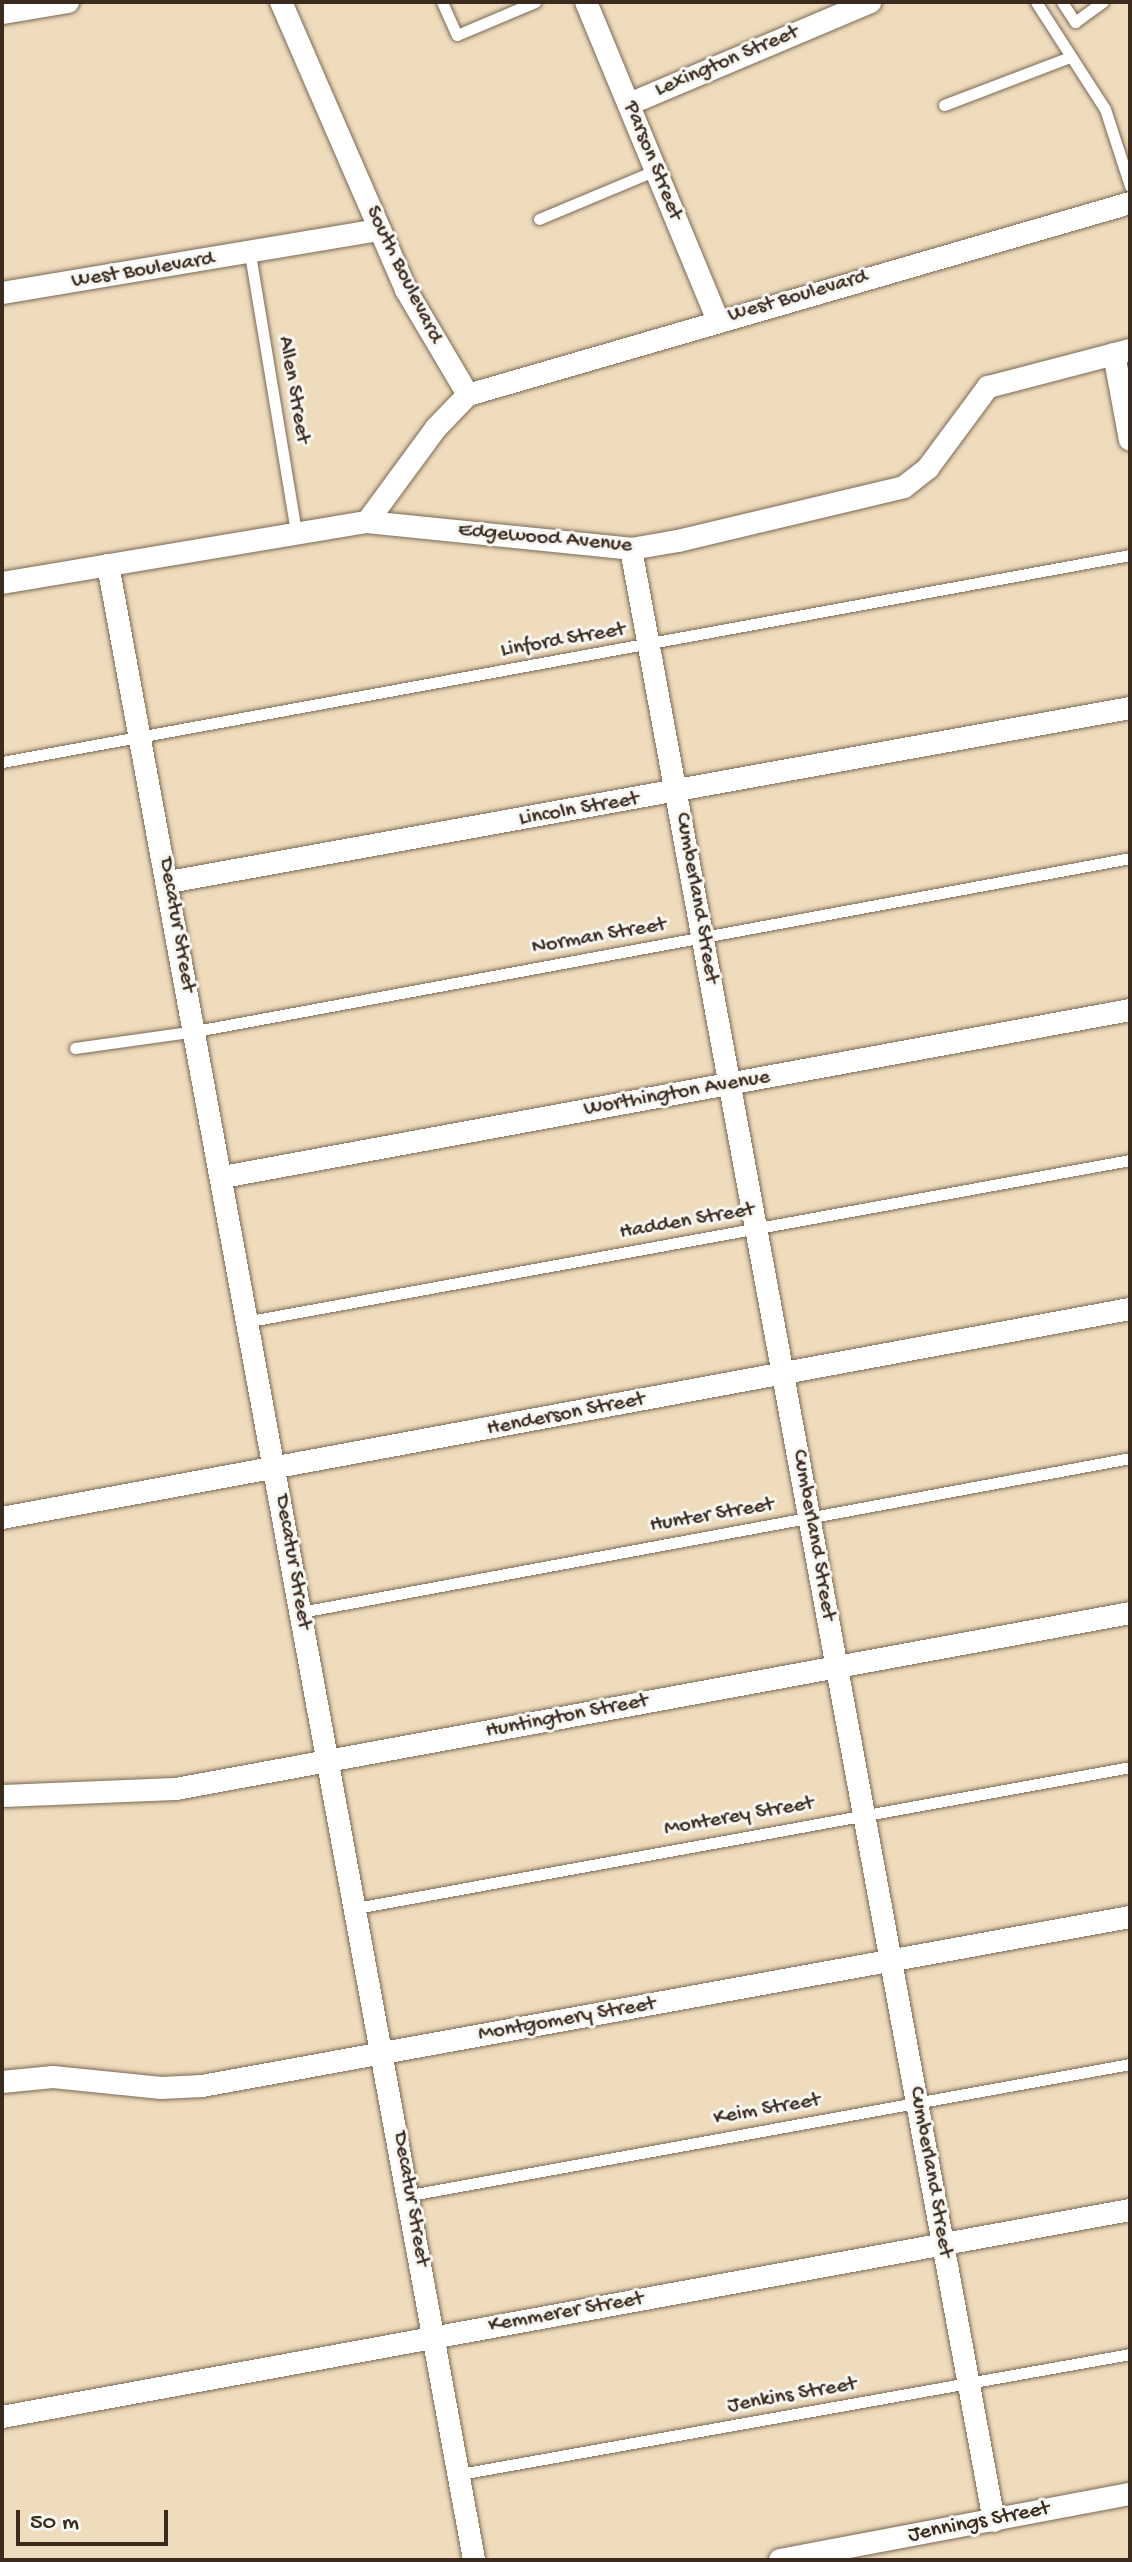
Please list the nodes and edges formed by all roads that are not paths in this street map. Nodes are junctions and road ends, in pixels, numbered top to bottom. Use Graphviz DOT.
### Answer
graph roads {
  1 [pos="68,2"];
  2 [pos="281,2"];
  3 [pos="442,2"];
  4 [pos="535,2"];
  5 [pos="586,2"];
  6 [pos="870,2"];
  7 [pos="1036,2"];
  8 [pos="1062,2"];
  9 [pos="1103,2"];
  10 [pos="2,13"];
  11 [pos="1070,57"];
  12 [pos="629,104"];
  13 [pos="944,105"];
  14 [pos="656,170"];
  15 [pos="1130,186"];
  16 [pos="1130,203"];
  17 [pos="539,219"];
  18 [pos="379,230"];
  19 [pos="250,254"];
  20 [pos="2,293"];
  21 [pos="718,320"];
  22 [pos="1122,352"];
  23 [pos="468,395"];
  24 [pos="1130,440"];
  25 [pos="367,522"];
  26 [pos="296,533"];
  27 [pos="631,549"];
  28 [pos="1130,555"];
  29 [pos="108,565"];
  30 [pos="2,583"];
  31 [pos="649,645"];
  32 [pos="1130,708"];
  33 [pos="141,737"];
  34 [pos="2,762"];
  35 [pos="676,793"];
  36 [pos="1130,858"];
  37 [pos="169,882"];
  38 [pos="703,939"];
  39 [pos="1130,1010"];
  40 [pos="196,1031"];
  41 [pos="75,1048"];
  42 [pos="730,1085"];
  43 [pos="1130,1160"];
  44 [pos="223,1177"];
  45 [pos="757,1229"];
  46 [pos="1130,1309"];
  47 [pos="250,1321"];
  48 [pos="783,1375"];
  49 [pos="1130,1458"];
  50 [pos="276,1470"];
  51 [pos="2,1518"];
  52 [pos="810,1519"];
  53 [pos="301,1612"];
  54 [pos="1130,1613"];
  55 [pos="837,1666"];
  56 [pos="329,1761"];
  57 [pos="1130,1767"];
  58 [pos="2,1796"];
  59 [pos="864,1815"];
  60 [pos="356,1908"];
  61 [pos="1130,1917"];
  62 [pos="891,1962"];
  63 [pos="383,2053"];
  64 [pos="1130,2064"];
  65 [pos="2,2082"];
  66 [pos="917,2103"];
  67 [pos="410,2195"];
  68 [pos="1130,2210"];
  69 [pos="943,2245"];
  70 [pos="435,2337"];
  71 [pos="1130,2354"];
  72 [pos="969,2385"];
  73 [pos="2,2417"];
  74 [pos="460,2474"];
  75 [pos="1130,2494"];
  76 [pos="994,2521"];
  77 [pos="474,2560"];
  78 [pos="780,2560"];
  1 -- 10 [label="street"];
  2 -- 18 [label="street, South Boulevard"];
  3 -- 4 [label="lane"];
  5 -- 12 [label="street, Parson Street"];
  6 -- 12 [label="street, Lexington Street"];
  7 -- 11 [label="lane"];
  8 -- 9 [label="lane"];
  11 -- 13 [label="lane"];
  11 -- 15 [label="lane"];
  12 -- 14 [label="street, Parson Street"];
  14 -- 17 [label="lane"];
  14 -- 21 [label="street, Parson Street"];
  16 -- 21 [label="street, West Boulevard"];
  18 -- 19 [label="street, West Boulevard"];
  18 -- 23 [label="street, South Boulevard"];
  19 -- 20 [label="street, West Boulevard"];
  19 -- 26 [label="lane, Allen Street"];
  21 -- 23 [label="street, West Boulevard"];
  22 -- 24 [label="street"];
  22 -- 27 [label="street, Edgewood Avenue"];
  23 -- 25 [label="street"];
  25 -- 26 [label="street, Edgewood Avenue"];
  25 -- 27 [label="street, Edgewood Avenue"];
  26 -- 29 [label="street, Edgewood Avenue"];
  27 -- 31 [label="street, Cumberland Street"];
  28 -- 31 [label="lane, Linford Street"];
  29 -- 30 [label="street, Edgewood Avenue"];
  29 -- 33 [label="street, Decatur Street"];
  31 -- 33 [label="lane, Linford Street"];
  31 -- 35 [label="street, Cumberland Street"];
  32 -- 35 [label="street, Lincoln Street"];
  33 -- 34 [label="lane, Linford Street"];
  33 -- 37 [label="street, Decatur Street"];
  35 -- 37 [label="street, Lincoln Street"];
  35 -- 38 [label="street, Cumberland Street"];
  36 -- 38 [label="lane, Norman Street"];
  37 -- 40 [label="street, Decatur Street"];
  38 -- 40 [label="lane, Norman Street"];
  38 -- 42 [label="street, Cumberland Street"];
  39 -- 42 [label="street, Worthington Avenue"];
  40 -- 41 [label="lane, Norman Street"];
  40 -- 44 [label="street, Decatur Street"];
  42 -- 44 [label="street, Worthington Avenue"];
  42 -- 45 [label="street, Cumberland Street"];
  43 -- 45 [label="lane, Hadden Street"];
  44 -- 47 [label="street, Decatur Street"];
  45 -- 47 [label="lane, Hadden Street"];
  45 -- 48 [label="street, Cumberland Street"];
  46 -- 48 [label="street, Henderson Street"];
  47 -- 50 [label="street, Decatur Street"];
  48 -- 50 [label="street, Henderson Street"];
  48 -- 52 [label="street, Cumberland Street"];
  49 -- 52 [label="lane, Hunter Street"];
  50 -- 51 [label="street, Henderson Street"];
  50 -- 53 [label="street, Decatur Street"];
  52 -- 53 [label="lane, Hunter Street"];
  52 -- 55 [label="street, Cumberland Street"];
  53 -- 56 [label="street, Decatur Street"];
  54 -- 55 [label="street, Huntington Street"];
  55 -- 56 [label="street, Huntington Street"];
  55 -- 59 [label="street, Cumberland Street"];
  56 -- 58 [label="street, Huntington Street"];
  56 -- 60 [label="street, Decatur Street"];
  57 -- 59 [label="lane, Monterey Street"];
  59 -- 60 [label="lane, Monterey Street"];
  59 -- 62 [label="street, Cumberland Street"];
  60 -- 63 [label="street, Decatur Street"];
  61 -- 62 [label="street, Montgomery Street"];
  62 -- 63 [label="street, Montgomery Street"];
  62 -- 66 [label="street, Cumberland Street"];
  63 -- 65 [label="street, Montgomery Street"];
  63 -- 67 [label="street, Decatur Street"];
  64 -- 66 [label="lane, Keim Street"];
  66 -- 67 [label="lane, Keim Street"];
  66 -- 69 [label="street, Cumberland Street"];
  67 -- 70 [label="street, Decatur Street"];
  68 -- 69 [label="street, Kemmerer Street"];
  69 -- 70 [label="street, Kemmerer Street"];
  69 -- 72 [label="street, Cumberland Street"];
  70 -- 73 [label="street, Kemmerer Street"];
  70 -- 74 [label="street, Decatur Street"];
  71 -- 72 [label="lane, Jenkins Street"];
  72 -- 74 [label="lane, Jenkins Street"];
  72 -- 76 [label="street, Cumberland Street"];
  74 -- 77 [label="street, Decatur Street"];
  75 -- 76 [label="street, Jennings Street"];
  76 -- 78 [label="street, Jennings Street"];
}
